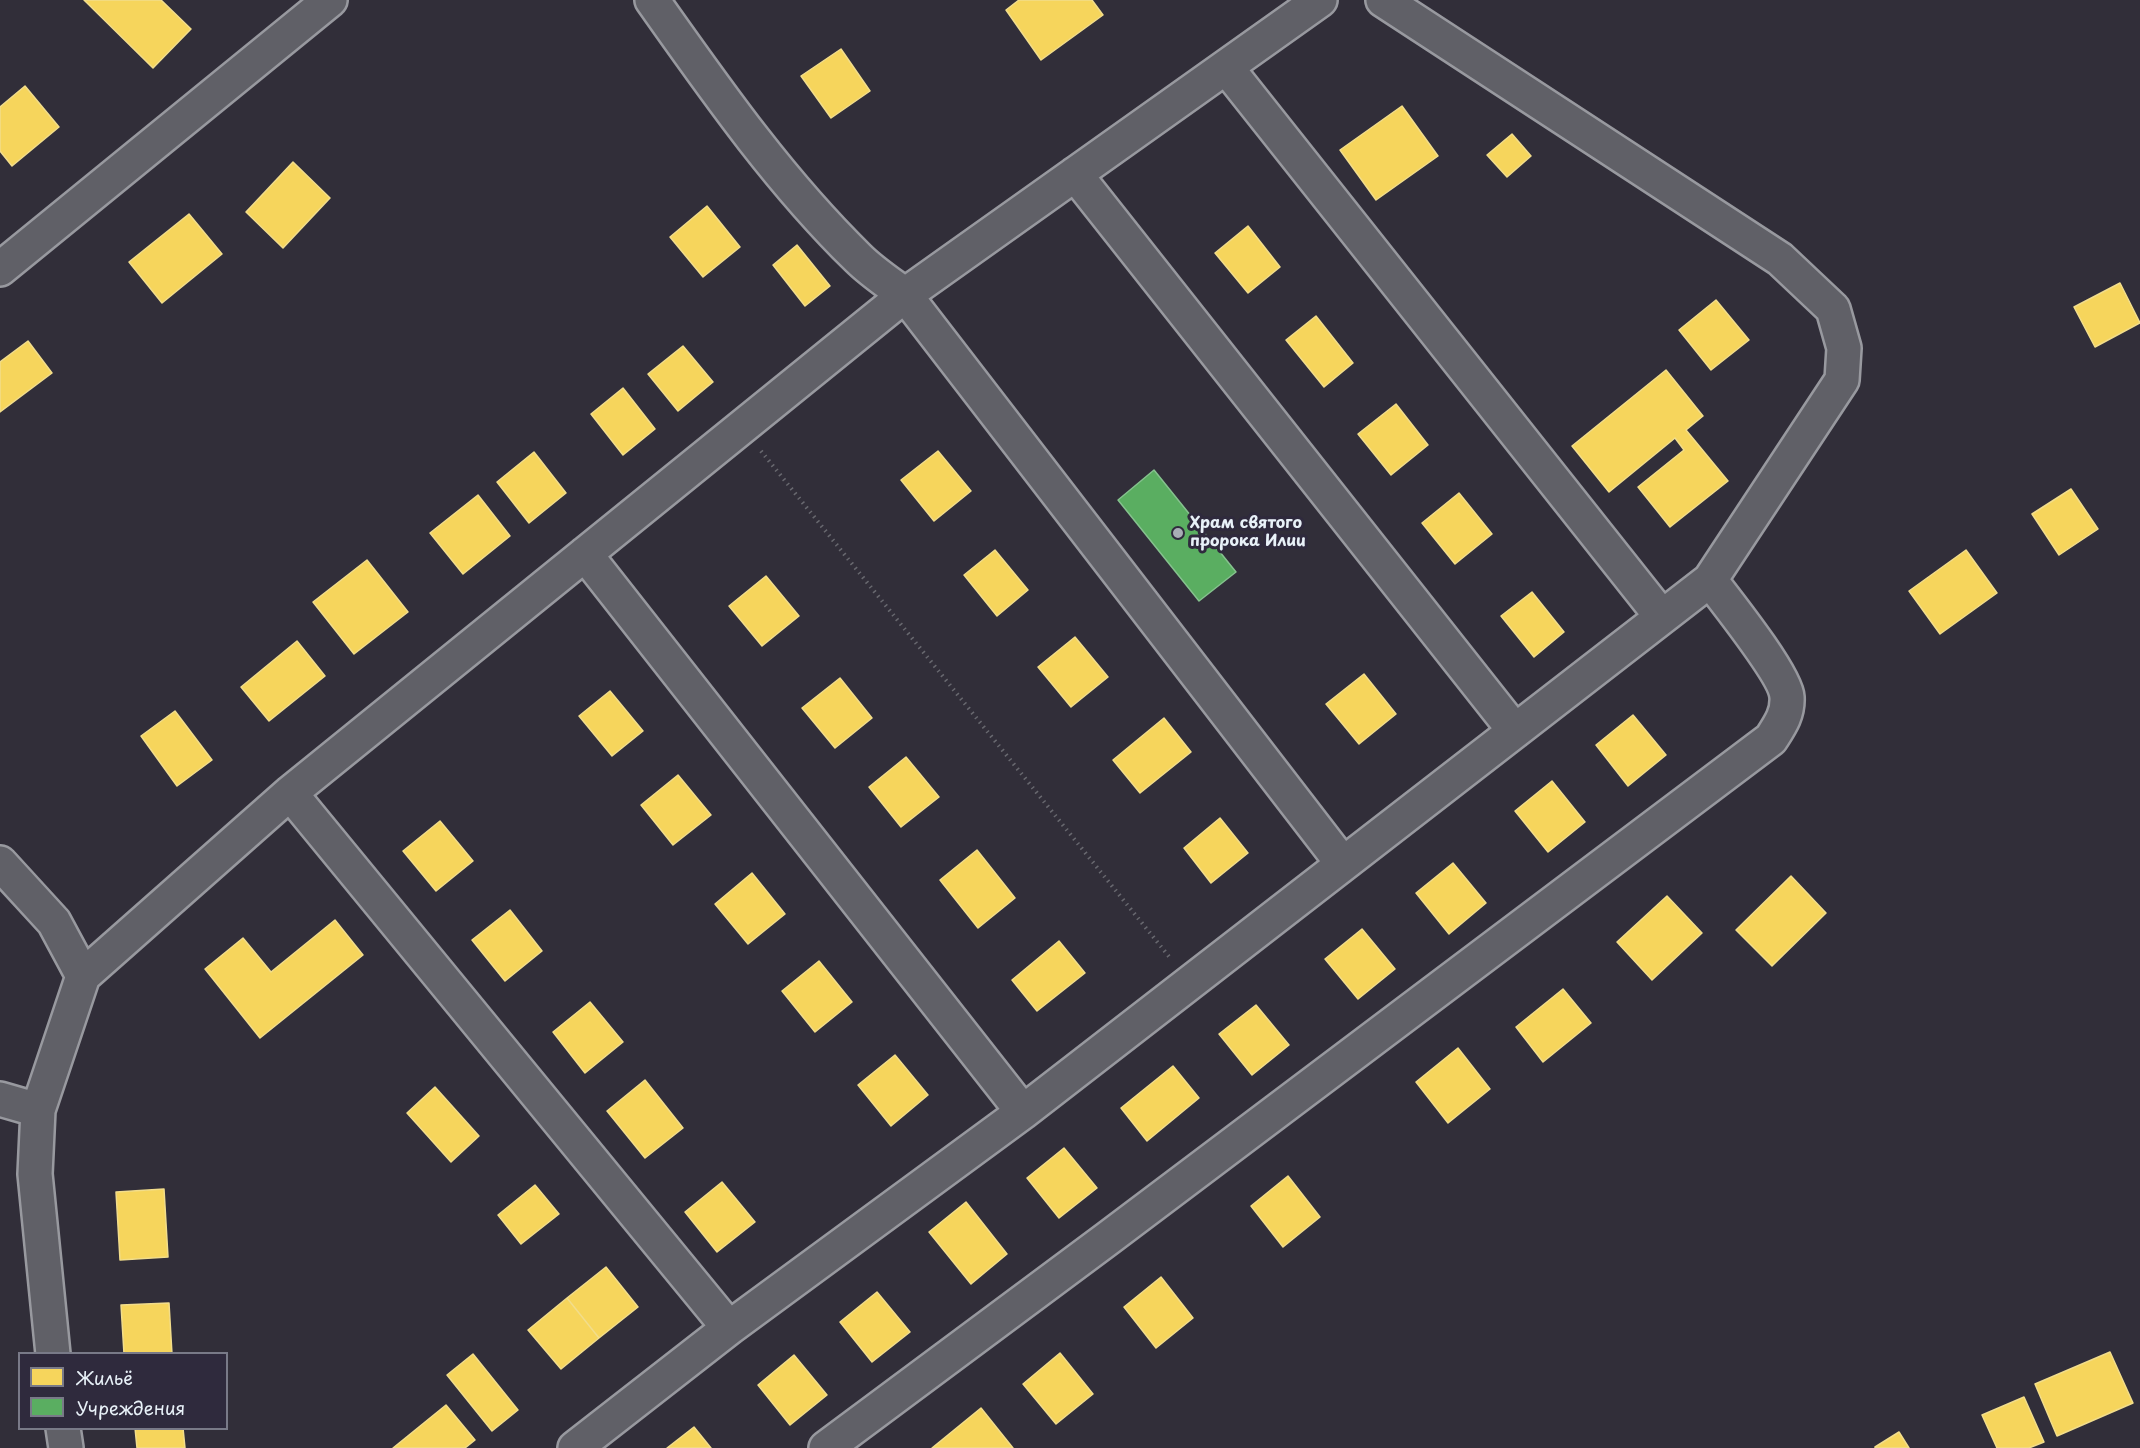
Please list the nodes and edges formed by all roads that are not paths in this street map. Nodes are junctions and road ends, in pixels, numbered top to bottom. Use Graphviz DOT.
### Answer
graph roads {
  1 [pos="330,0"];
  2 [pos="652,0"];
  3 [pos="1320,0"];
  4 [pos="1383,0"];
  5 [pos="1226,67"];
  6 [pos="1075,174"];
  7 [pos="0,269"];
  8 [pos="905,295"];
  9 [pos="585,554"];
  10 [pos="1710,580"];
  11 [pos="1662,617"];
  12 [pos="1515,731"];
  13 [pos="290,793"];
  14 [pos="0,863"];
  15 [pos="1343,864"];
  16 [pos="83,976"];
  17 [pos="0,1098"];
  18 [pos="38,1110"];
  19 [pos="1023,1112"];
  20 [pos="729,1328"];
  21 [pos="53,1352"];
  22 [pos="63,1430"];
  23 [pos="66,1448"];
  24 [pos="575,1448"];
  25 [pos="826,1448"];
  1 -- 7 [label="street"];
  2 -- 8 [label="street"];
  3 -- 5 [label="street"];
  4 -- 10 [label="street"];
  5 -- 6 [label="street"];
  5 -- 11 [label="street"];
  6 -- 8 [label="street"];
  6 -- 12 [label="street"];
  8 -- 9 [label="street"];
  8 -- 15 [label="street"];
  9 -- 13 [label="street"];
  9 -- 19 [label="street"];
  10 -- 11 [label="street"];
  10 -- 25 [label="street"];
  11 -- 12 [label="street"];
  12 -- 15 [label="street"];
  13 -- 16 [label="street"];
  13 -- 20 [label="street"];
  14 -- 16 [label="street"];
  15 -- 19 [label="street"];
  16 -- 18 [label="street"];
  17 -- 18 [label="street"];
  18 -- 21 [label="street"];
  19 -- 20 [label="street"];
  20 -- 24 [label="street"];
  22 -- 23 [label="street"];
}
